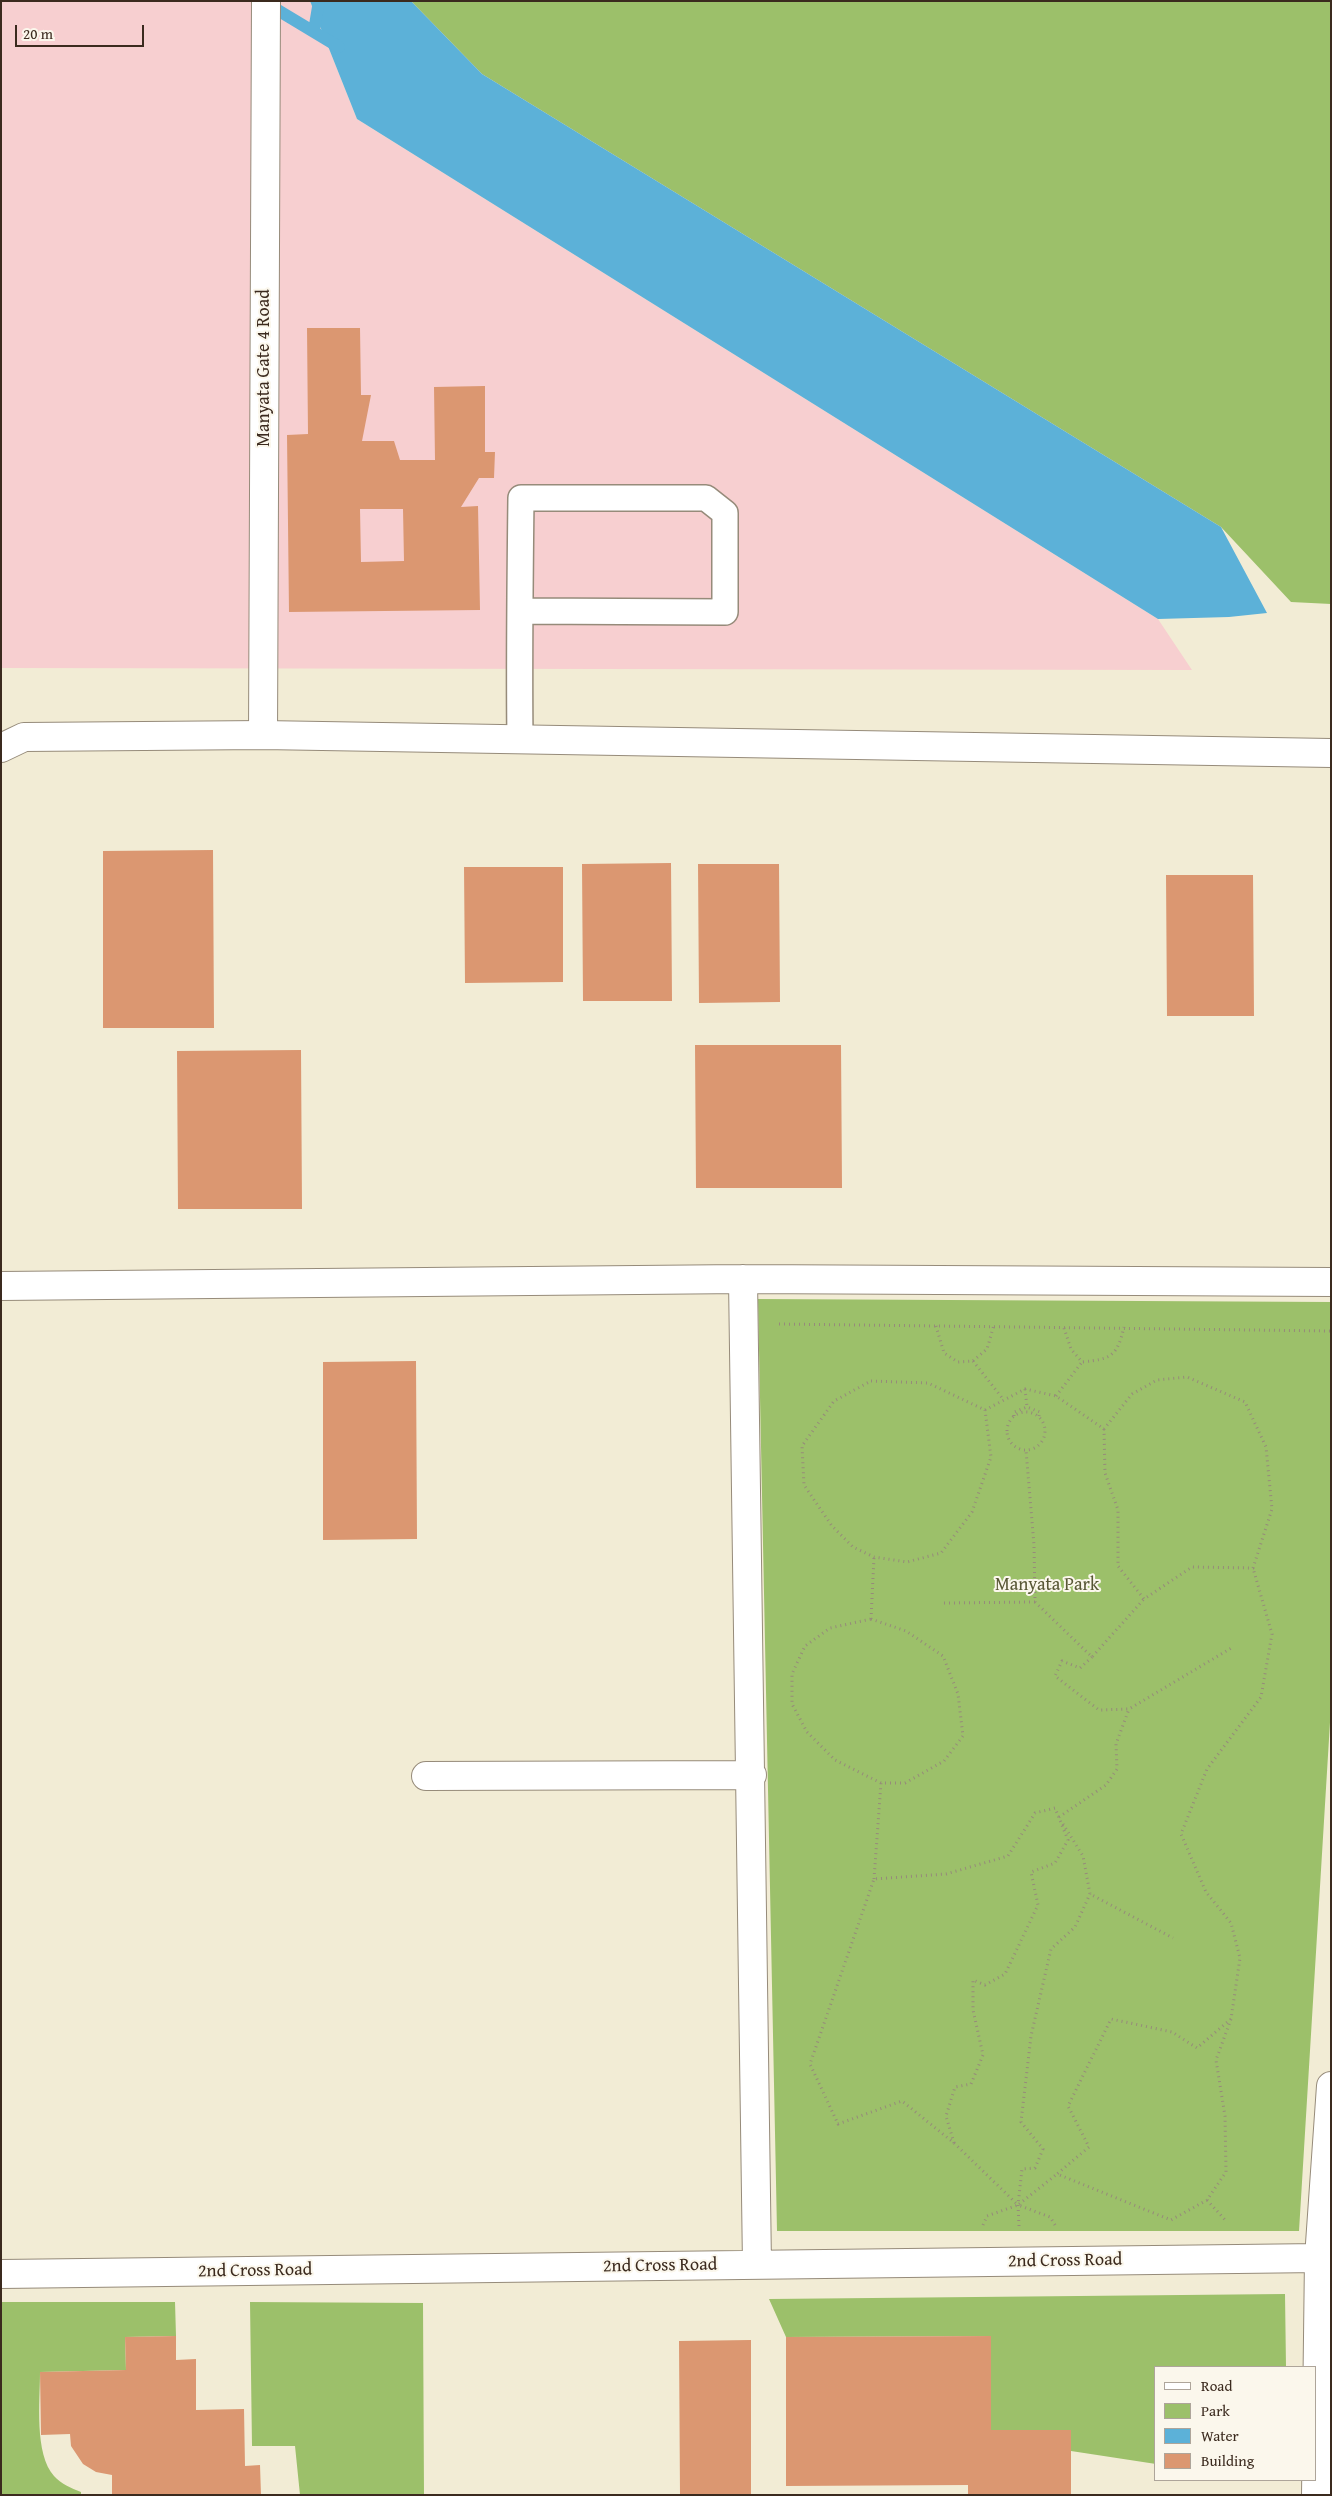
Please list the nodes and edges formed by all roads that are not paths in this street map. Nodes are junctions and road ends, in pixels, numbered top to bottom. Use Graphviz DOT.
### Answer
graph roads {
  1 [pos="266,1"];
  2 [pos="520,611"];
  3 [pos="263,735"];
  4 [pos="9,737"];
  5 [pos="520,739"];
  6 [pos="1331,753"];
  7 [pos="743,1279"];
  8 [pos="1331,1282"];
  9 [pos="1,1286"];
  10 [pos="752,1775"];
  11 [pos="426,1776"];
  12 [pos="1331,2086"];
  13 [pos="1319,2258"];
  14 [pos="757,2265"];
  15 [pos="1,2274"];
  16 [pos="1317,2416"];
  17 [pos="1316,2481"];
  18 [pos="1316,2495"];
  1 -- 3 [label="street, Manyata Gate 4 Road"];
  2 -- 2 [label="lane"];
  2 -- 5 [label="lane"];
  3 -- 4 [label="street"];
  3 -- 5 [label="street"];
  5 -- 6 [label="street"];
  7 -- 8 [label="street"];
  7 -- 9 [label="street"];
  7 -- 10 [label="street"];
  10 -- 11 [label="street"];
  10 -- 14 [label="street"];
  12 -- 13 [label="street"];
  13 -- 14 [label="street, 2nd Cross Road"];
  13 -- 16 [label="street"];
  14 -- 15 [label="street, 2nd Cross Road"];
  17 -- 18 [label="street"];
}
